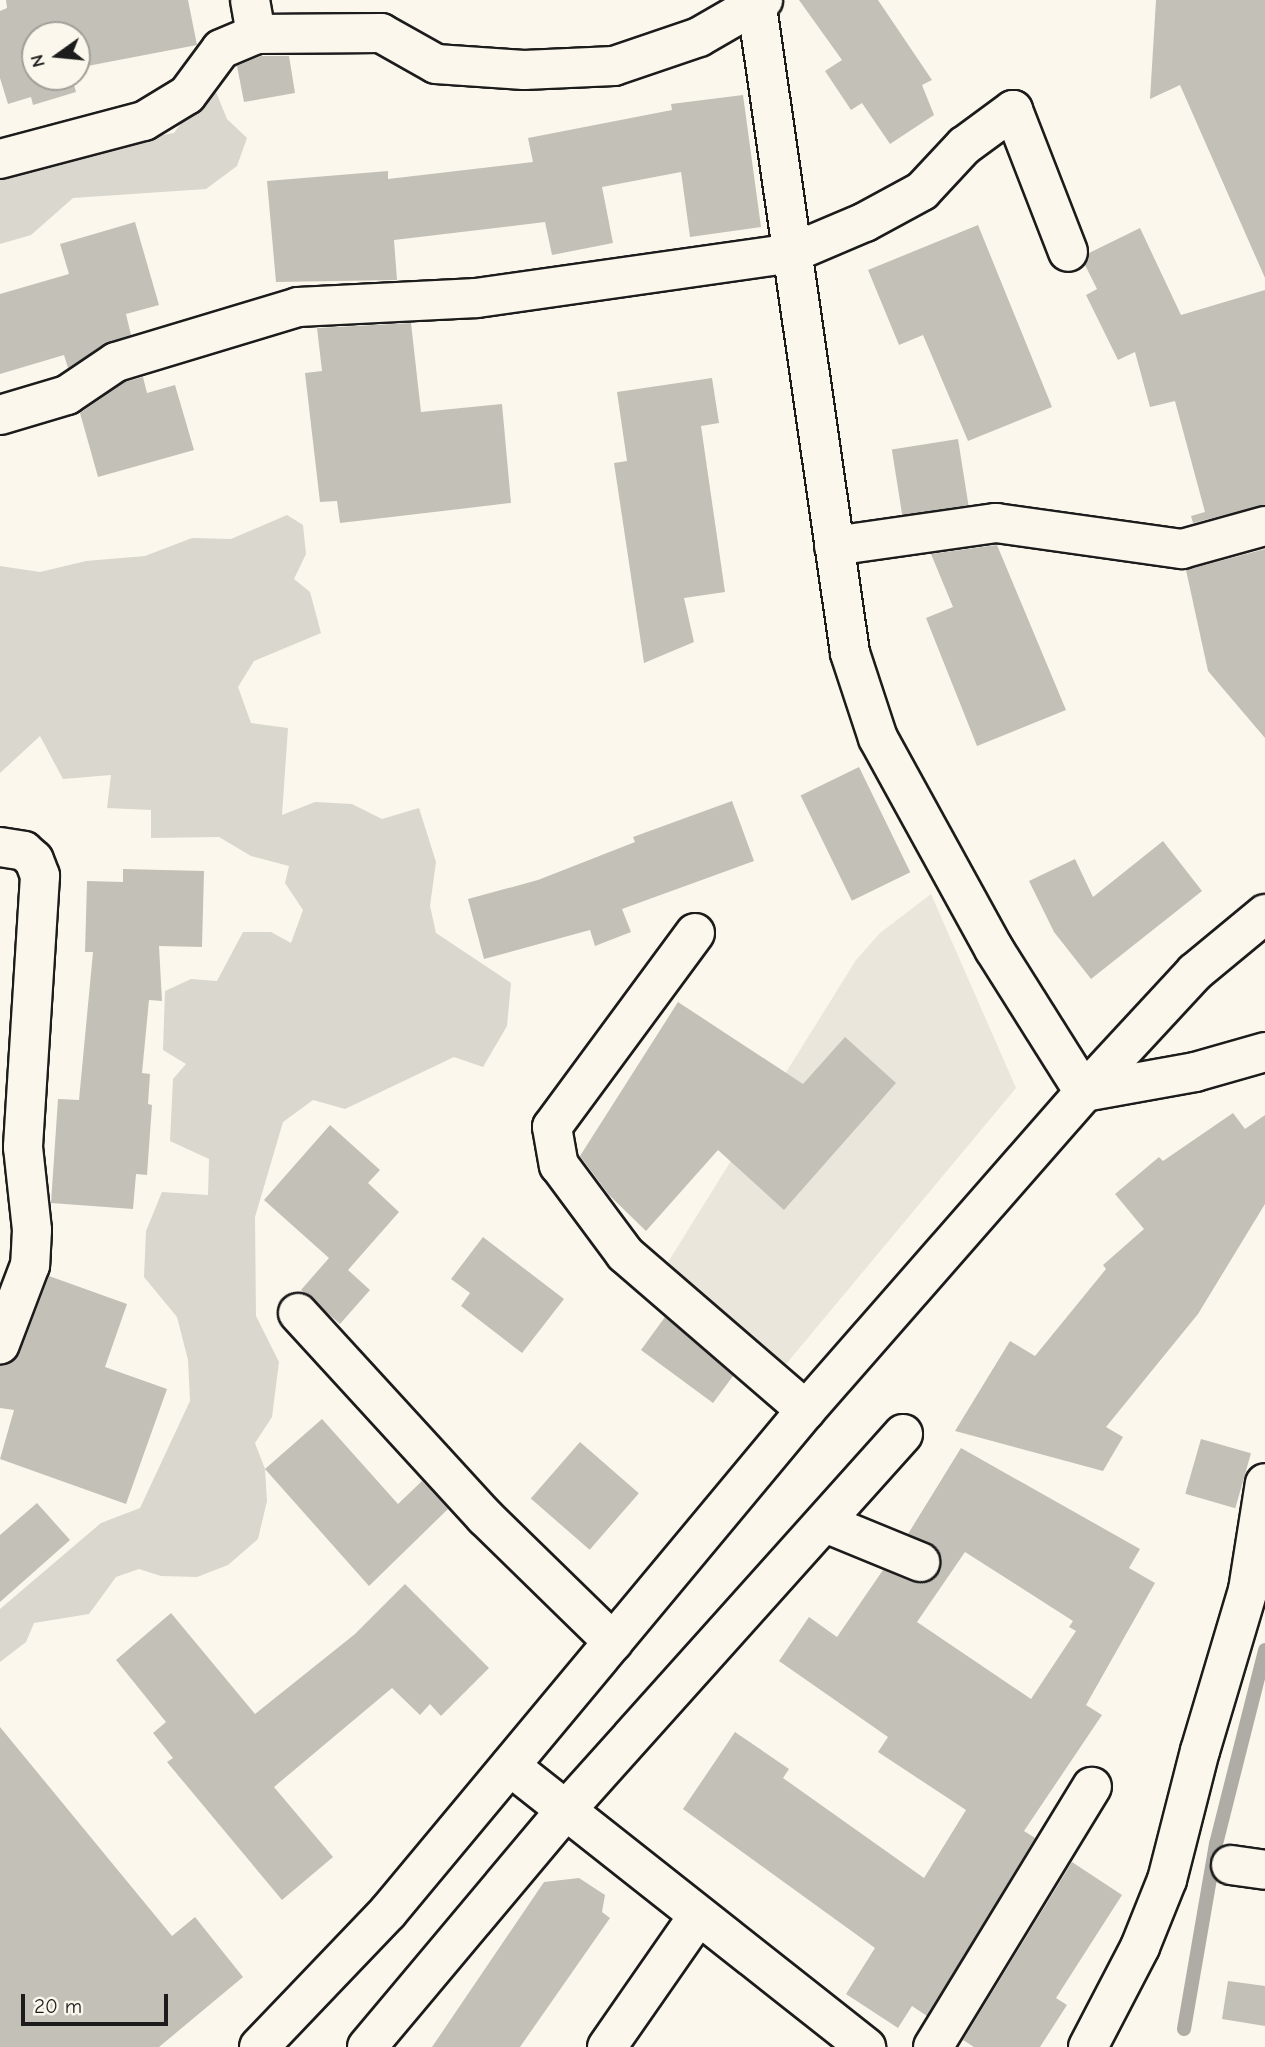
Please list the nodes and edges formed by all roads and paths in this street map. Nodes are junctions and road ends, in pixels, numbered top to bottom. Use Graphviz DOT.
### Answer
graph roads {
  1 [pos="759,2"];
  2 [pos="253,17"];
  3 [pos="1,155"];
  4 [pos="1068,252"];
  5 [pos="792,253"];
  6 [pos="0,415"];
  7 [pos="1265,526"];
  8 [pos="834,546"];
  9 [pos="0,847"];
  10 [pos="1265,914"];
  11 [pos="695,933"];
  12 [pos="1265,1052"];
  13 [pos="1084,1091"];
  14 [pos="298,1312"];
  15 [pos="0,1344"];
  16 [pos="806,1410"];
  17 [pos="903,1434"];
  18 [pos="1265,1483"];
  19 [pos="825,1523"];
  20 [pos="920,1562"];
  21 [pos="613,1642"];
  22 [pos="510,1766"];
  23 [pos="1092,1787"];
  24 [pos="566,1810"];
  25 [pos="698,1916"];
  26 [pos="260,2047"];
  27 [pos="367,2047"];
  28 [pos="607,2047"];
  29 [pos="866,2047"];
  30 [pos="933,2047"];
  31 [pos="1088,2047"];
  1 -- 2 [label="street"];
  1 -- 5 [label="street"];
  2 -- 3 [label="street"];
  4 -- 5 [label="street"];
  5 -- 6 [label="street"];
  5 -- 8 [label="street"];
  7 -- 8 [label="street"];
  8 -- 13 [label="street"];
  9 -- 15 [label="street"];
  10 -- 13 [label="street"];
  11 -- 16 [label="street"];
  12 -- 13 [label="street"];
  13 -- 16 [label="street"];
  14 -- 21 [label="street"];
  16 -- 21 [label="street"];
  17 -- 19 [label="street"];
  18 -- 31 [label="street"];
  19 -- 20 [label="street"];
  19 -- 24 [label="street"];
  21 -- 22 [label="street"];
  22 -- 24 [label="street"];
  22 -- 26 [label="street"];
  23 -- 30 [label="street"];
  24 -- 25 [label="street"];
  24 -- 27 [label="street"];
  25 -- 28 [label="street"];
  25 -- 29 [label="street"];
}
